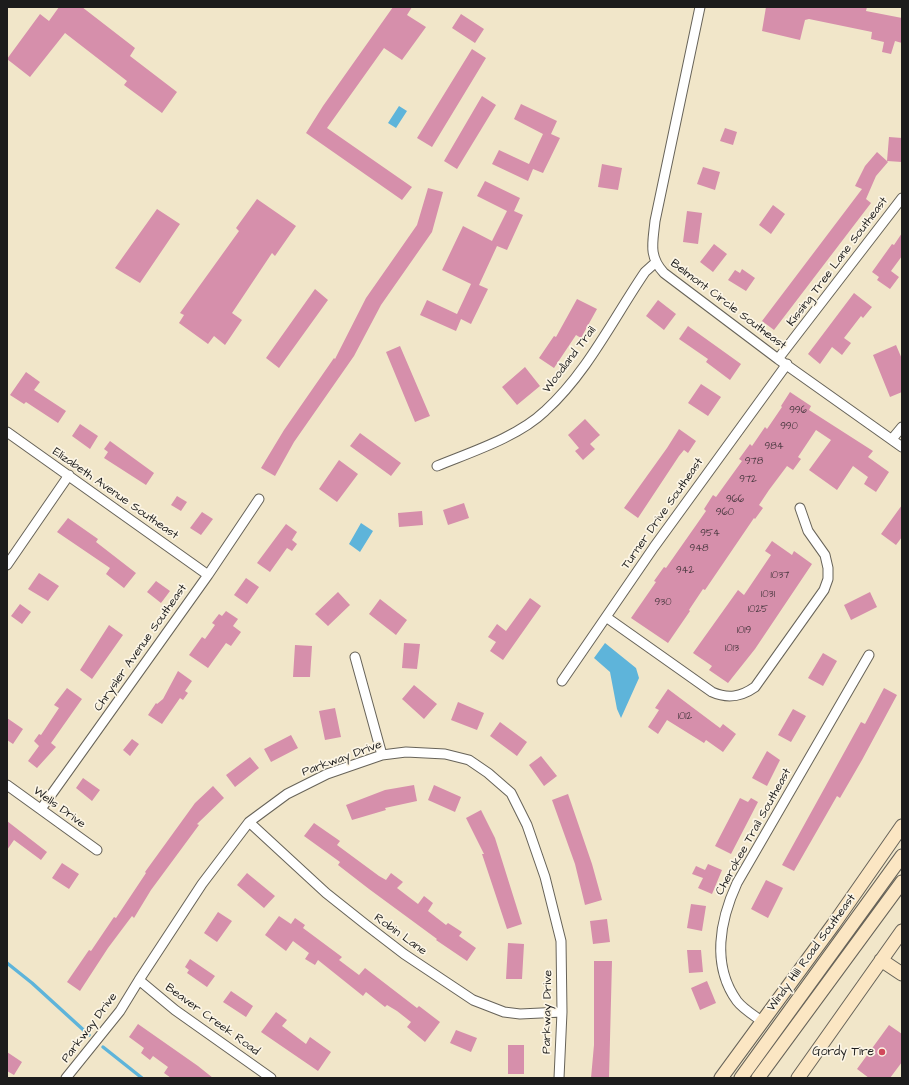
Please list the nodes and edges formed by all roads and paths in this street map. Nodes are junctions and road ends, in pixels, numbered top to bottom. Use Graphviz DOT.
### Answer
graph roads {
  1 [pos="700,7"];
  2 [pos="902,198"];
  3 [pos="655,263"];
  4 [pos="778,359"];
  5 [pos="787,364"];
  6 [pos="902,427"];
  7 [pos="7,432"];
  8 [pos="892,439"];
  9 [pos="902,447"];
  10 [pos="437,466"];
  11 [pos="69,475"];
  12 [pos="259,499"];
  13 [pos="800,508"];
  14 [pos="7,565"];
  15 [pos="208,575"];
  16 [pos="606,617"];
  17 [pos="869,654"];
  18 [pos="355,657"];
  19 [pos="562,681"];
  20 [pos="382,755"];
  21 [pos="7,785"];
  22 [pos="41,809"];
  23 [pos="249,822"];
  24 [pos="902,826"];
  25 [pos="97,850"];
  26 [pos="902,856"];
  27 [pos="902,882"];
  28 [pos="902,931"];
  29 [pos="881,960"];
  30 [pos="902,974"];
  31 [pos="139,980"];
  32 [pos="562,1012"];
  33 [pos="763,1022"];
  34 [pos="66,1078"];
  35 [pos="271,1078"];
  36 [pos="559,1078"];
  37 [pos="721,1078"];
  38 [pos="741,1078"];
  39 [pos="758,1078"];
  40 [pos="798,1078"];
  1 -- 3 [label="street, Belmont Circle Southeast"];
  2 -- 4 [label="street, Kissing Tree Lane Southeast"];
  3 -- 4 [label="street, Belmont Circle Southeast"];
  3 -- 10 [label="street, Woodland Trail"];
  4 -- 5 [label="street, Belmont Circle Southeast"];
  5 -- 8 [label="street, Belmont Circle Southeast"];
  5 -- 16 [label="street, Turner Drive Southeast"];
  6 -- 8 [label="street"];
  7 -- 11 [label="street, Elizabeth Avenue Southeast"];
  8 -- 9 [label="street, Belmont Circle Southeast"];
  11 -- 14 [label="street"];
  11 -- 15 [label="street, Elizabeth Avenue Southeast"];
  12 -- 15 [label="street, Chrysler Avenue Southeast"];
  13 -- 16 [label="street"];
  15 -- 22 [label="street, Chrysler Avenue Southeast"];
  16 -- 19 [label="street, Turner Drive Southeast"];
  17 -- 33 [label="street, Cherokee Trail Southeast"];
  18 -- 20 [label="street"];
  20 -- 23 [label="street, Parkway Drive"];
  20 -- 32 [label="street, Parkway Drive"];
  21 -- 22 [label="street, Wells Drive"];
  22 -- 25 [label="street, Wells Drive"];
  23 -- 31 [label="street, Parkway Drive"];
  23 -- 32 [label="street, Robin Lane"];
  24 -- 33 [label="street, Windy Hill Road Southeast"];
  26 -- 38 [label="street, Windy Hill Road Southeast"];
  27 -- 39 [label="street"];
  28 -- 29 [label="street"];
  29 -- 30 [label="street"];
  29 -- 40 [label="street"];
  31 -- 34 [label="street, Parkway Drive"];
  31 -- 35 [label="street, Beaver Creek Road"];
  32 -- 36 [label="street, Parkway Drive"];
  33 -- 37 [label="street, Windy Hill Road Southeast"];
}
